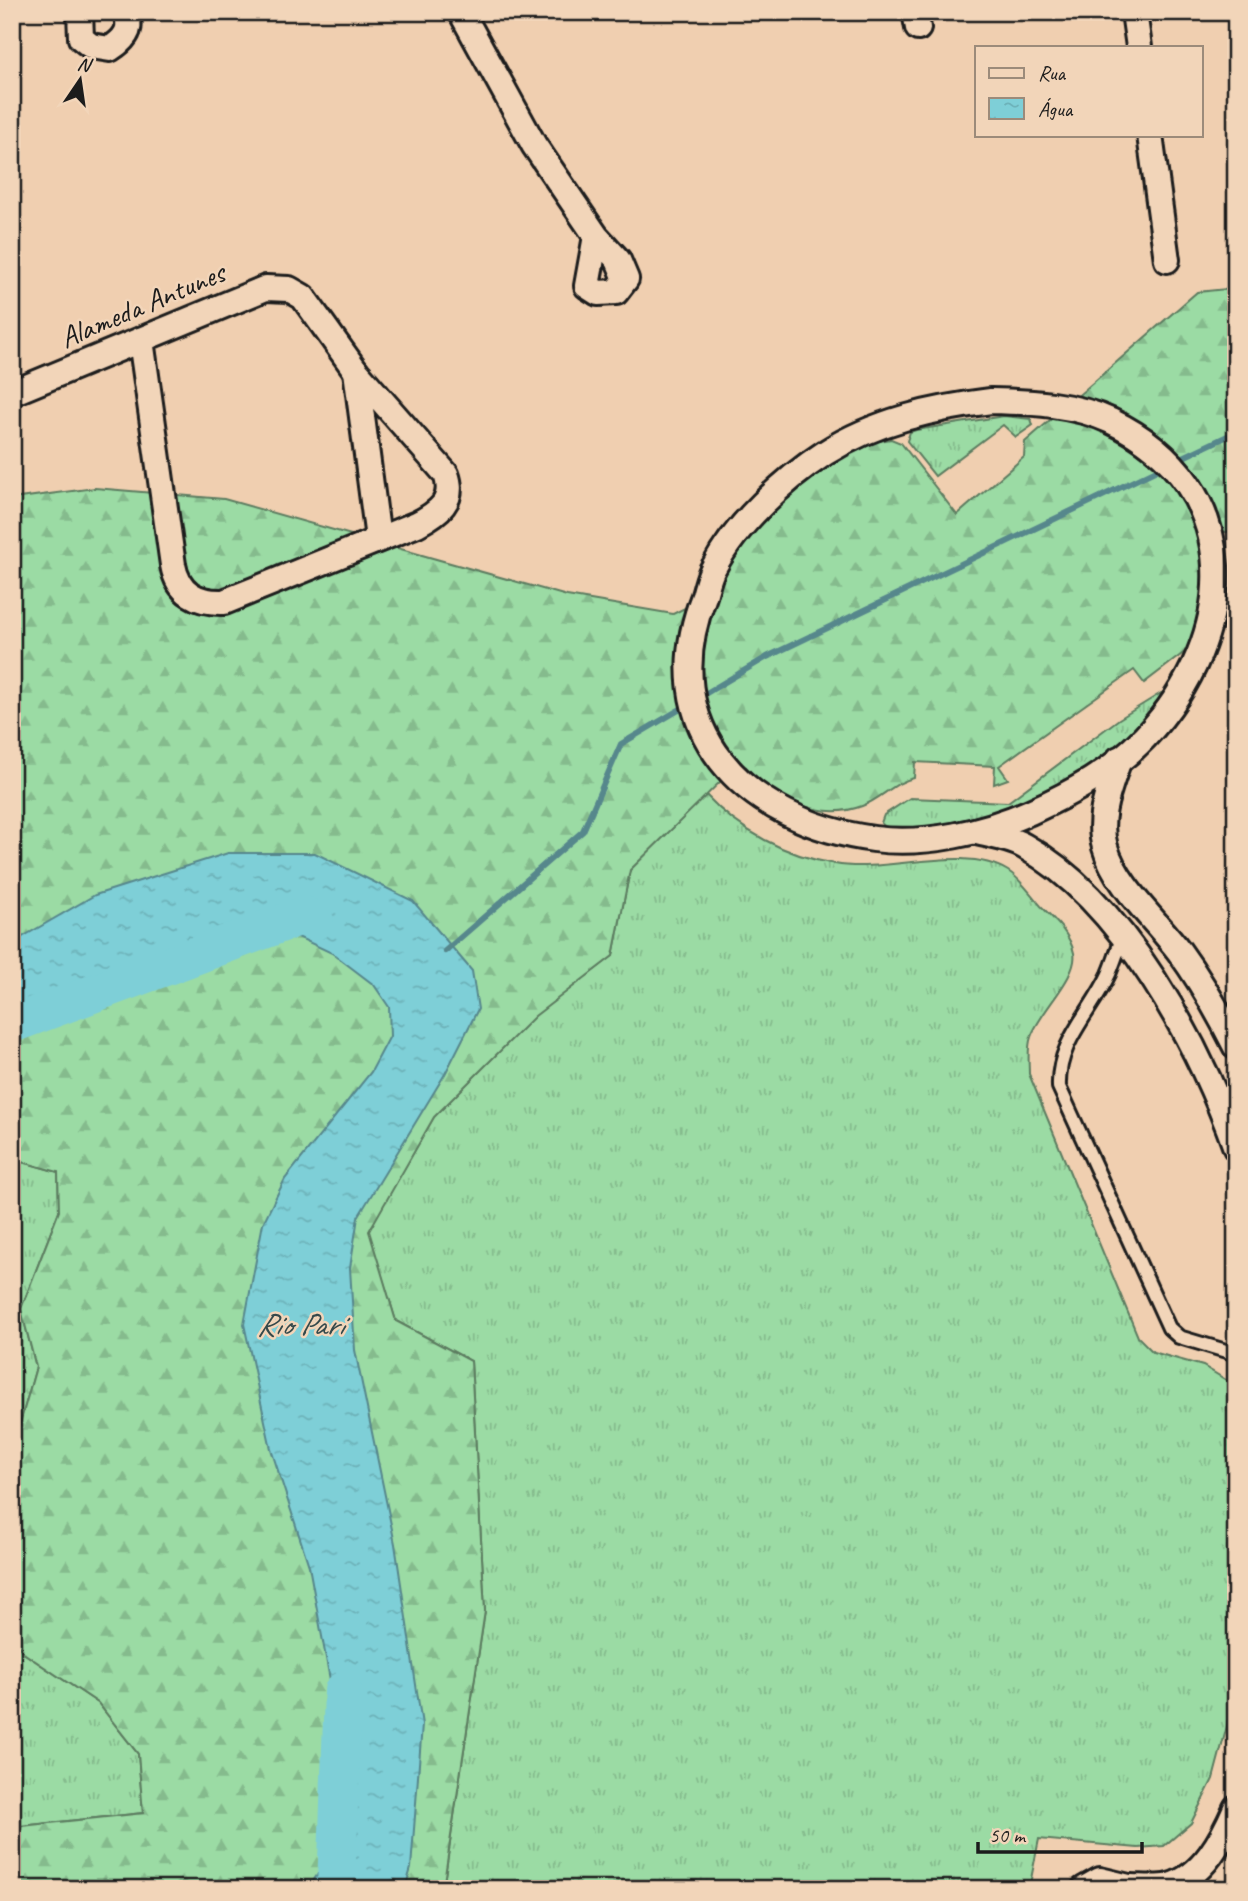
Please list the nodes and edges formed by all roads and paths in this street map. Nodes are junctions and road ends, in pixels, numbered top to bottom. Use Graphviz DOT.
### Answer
graph roads {
  1 [pos="80,12"];
  2 [pos="125,12"];
  3 [pos="461,12"];
  4 [pos="1134,12"];
  5 [pos="1139,46"];
  6 [pos="1150,136"];
  7 [pos="596,236"];
  8 [pos="1167,261"];
  9 [pos="141,340"];
  10 [pos="356,371"];
  11 [pos="12,393"];
  12 [pos="378,540"];
  13 [pos="1119,759"];
  14 [pos="973,831"];
  15 [pos="1122,938"];
  16 [pos="1235,1046"];
  17 [pos="1236,1148"];
  18 [pos="1236,1354"];
  19 [pos="1236,1808"];
  20 [pos="1134,1888"];
  21 [pos="1084,1889"];
  1 -- 2 [label="street"];
  3 -- 7 [label="street"];
  4 -- 5 [label="street"];
  6 -- 8 [label="street"];
  9 -- 10 [label="street, Alameda Antunes"];
  9 -- 11 [label="street, Alameda Antunes"];
  9 -- 12 [label="street"];
  10 -- 12 [label="street"];
  10 -- 12 [label="street"];
  13 -- 14 [label="street"];
  13 -- 14 [label="street"];
  13 -- 16 [label="street"];
  14 -- 15 [label="street"];
  15 -- 17 [label="street"];
  15 -- 18 [label="lane"];
  19 -- 20 [label="street"];
  20 -- 21 [label="street"];
}
